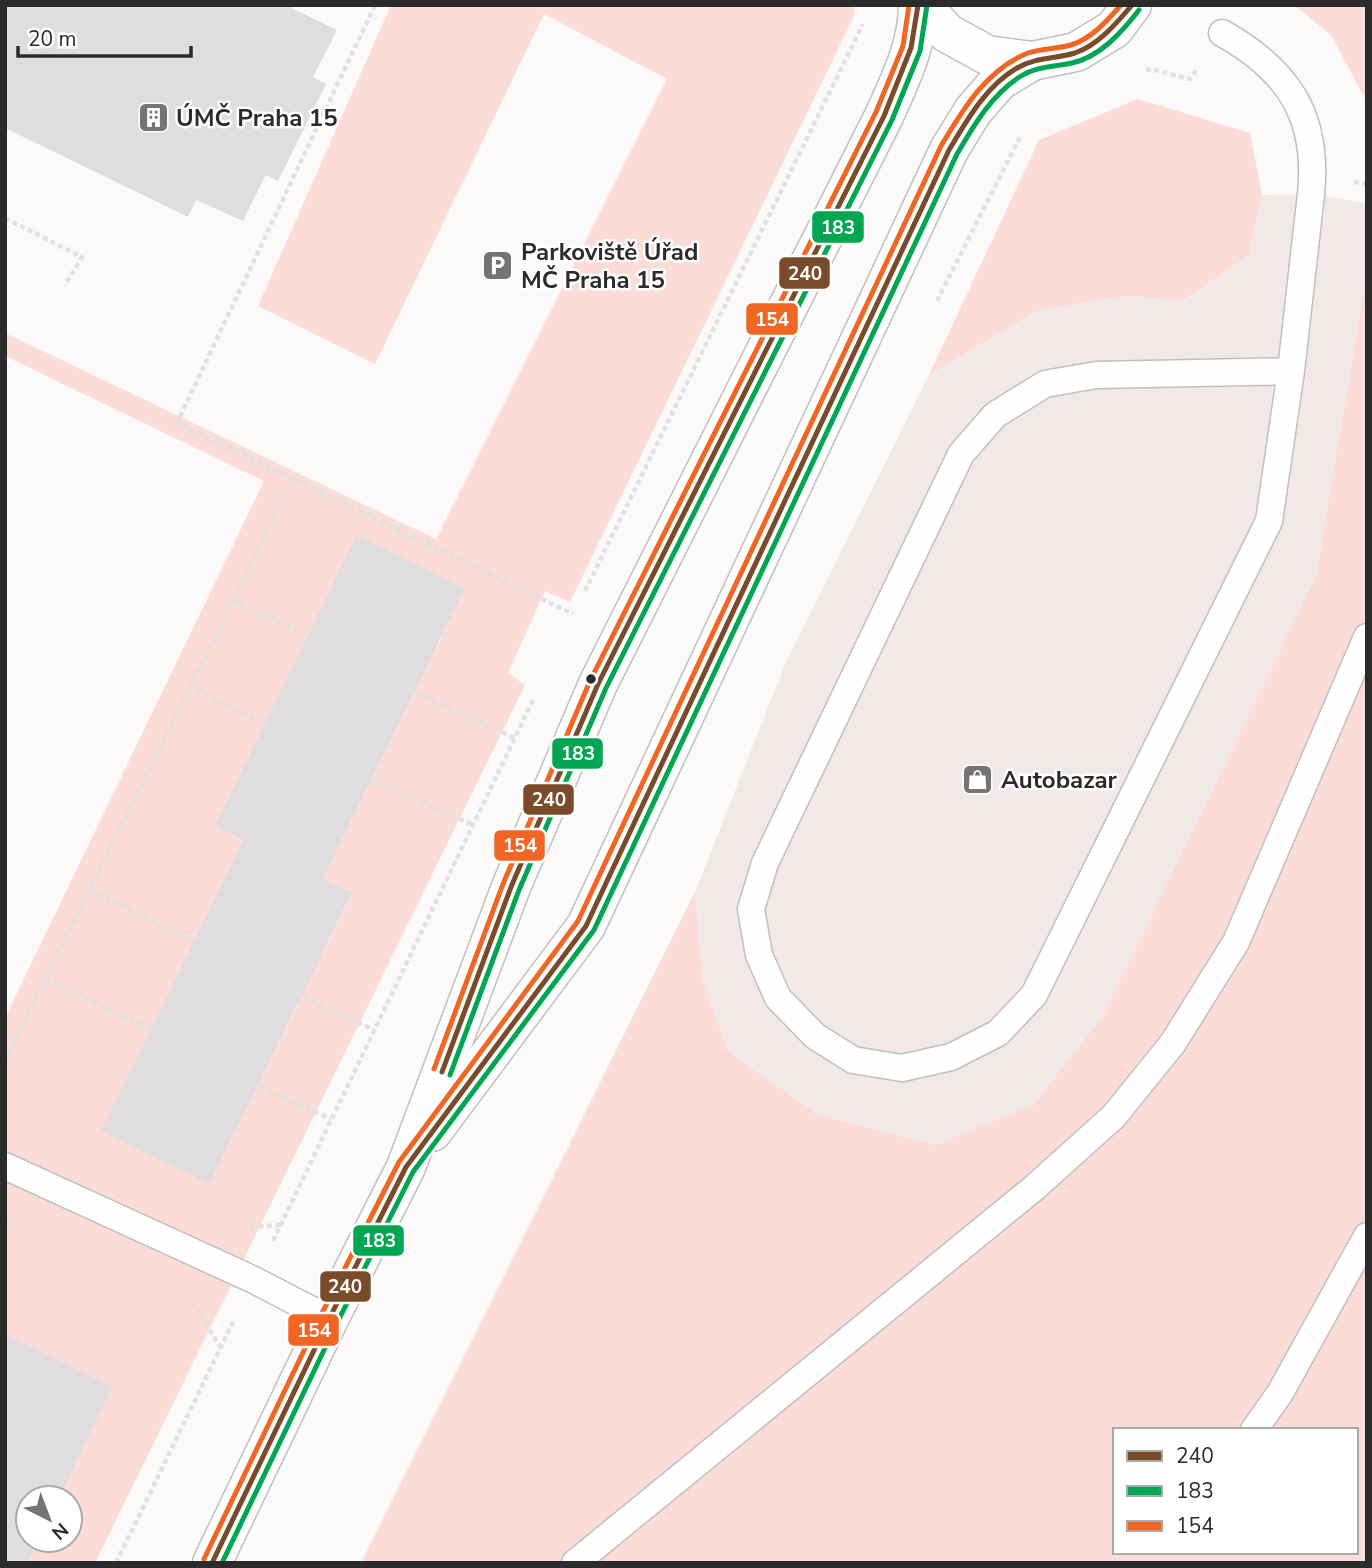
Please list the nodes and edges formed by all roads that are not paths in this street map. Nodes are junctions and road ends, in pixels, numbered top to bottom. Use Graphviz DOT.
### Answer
graph roads {
  1 [pos="920,5"];
  2 [pos="1132,5"];
  3 [pos="1222,33"];
  4 [pos="1032,61"];
  5 [pos="1291,371"];
  6 [pos="1367,638"];
  7 [pos="5,1166"];
  8 [pos="406,1167"];
  9 [pos="1367,1236"];
  10 [pos="329,1319"];
  11 [pos="1255,1428"];
  12 [pos="212,1563"];
  13 [pos="575,1563"];
  1 -- 4 [label="street"];
  1 -- 8 [label="street"];
  2 -- 4 [label="street"];
  3 -- 5 [label="lane"];
  4 -- 8 [label="street"];
  5 -- 5 [label="lane"];
  6 -- 13 [label="lane"];
  7 -- 10 [label="lane"];
  8 -- 10 [label="street"];
  9 -- 11 [label="lane"];
  10 -- 12 [label="street"];
}
